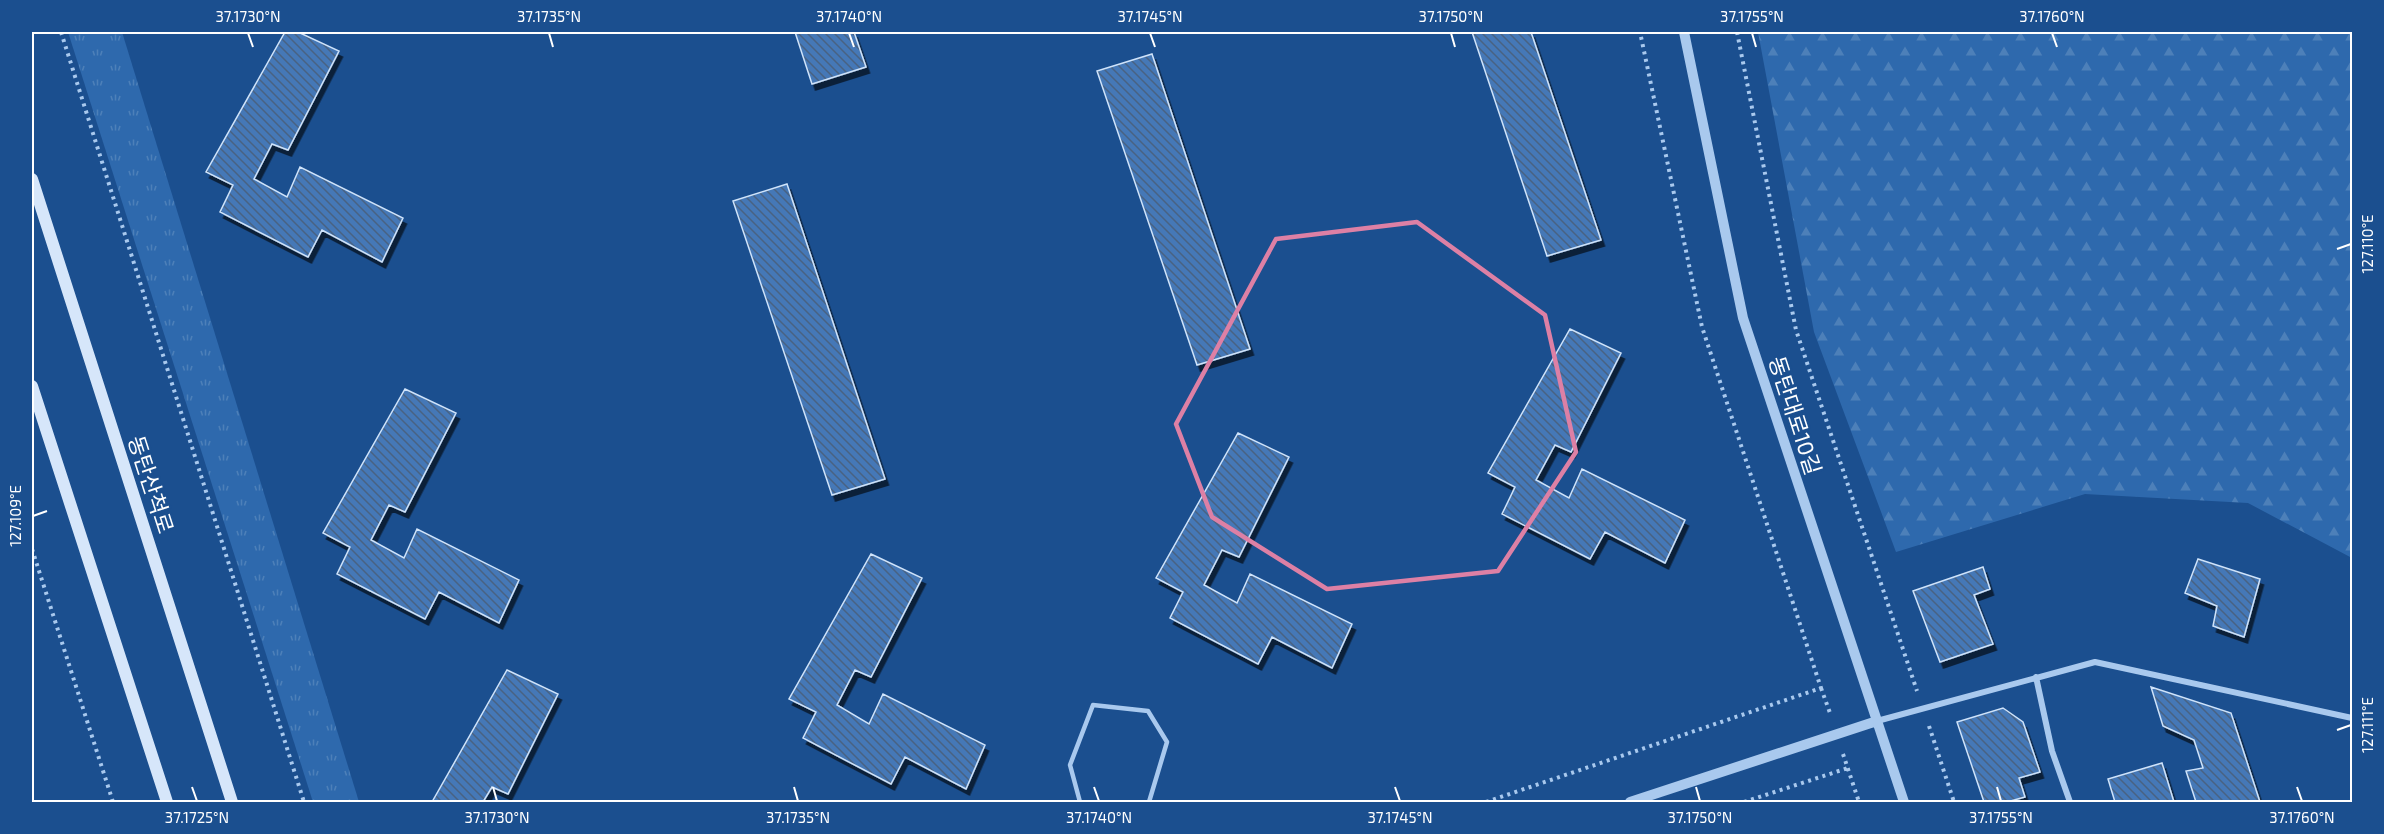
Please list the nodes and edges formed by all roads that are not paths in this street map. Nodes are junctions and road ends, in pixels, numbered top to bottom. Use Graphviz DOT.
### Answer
graph roads {
  1 [pos="1684,32"];
  2 [pos="32,179"];
  3 [pos="32,386"];
  4 [pos="2036,677"];
  5 [pos="2352,717"];
  6 [pos="1877,721"];
  7 [pos="167,802"];
  8 [pos="232,802"];
  9 [pos="1080,802"];
  10 [pos="1149,802"];
  11 [pos="1630,802"];
  12 [pos="1904,802"];
  13 [pos="2070,802"];
  1 -- 6 [label="street, 동탄대로10길"];
  2 -- 8 [label="main road, 동탄산척로"];
  3 -- 7 [label="main road"];
  4 -- 5 [label="street"];
  4 -- 6 [label="street"];
  4 -- 13 [label="street"];
  6 -- 11 [label="street"];
  6 -- 12 [label="street, 동탄대로10길"];
  9 -- 10 [label="lane"];
}
